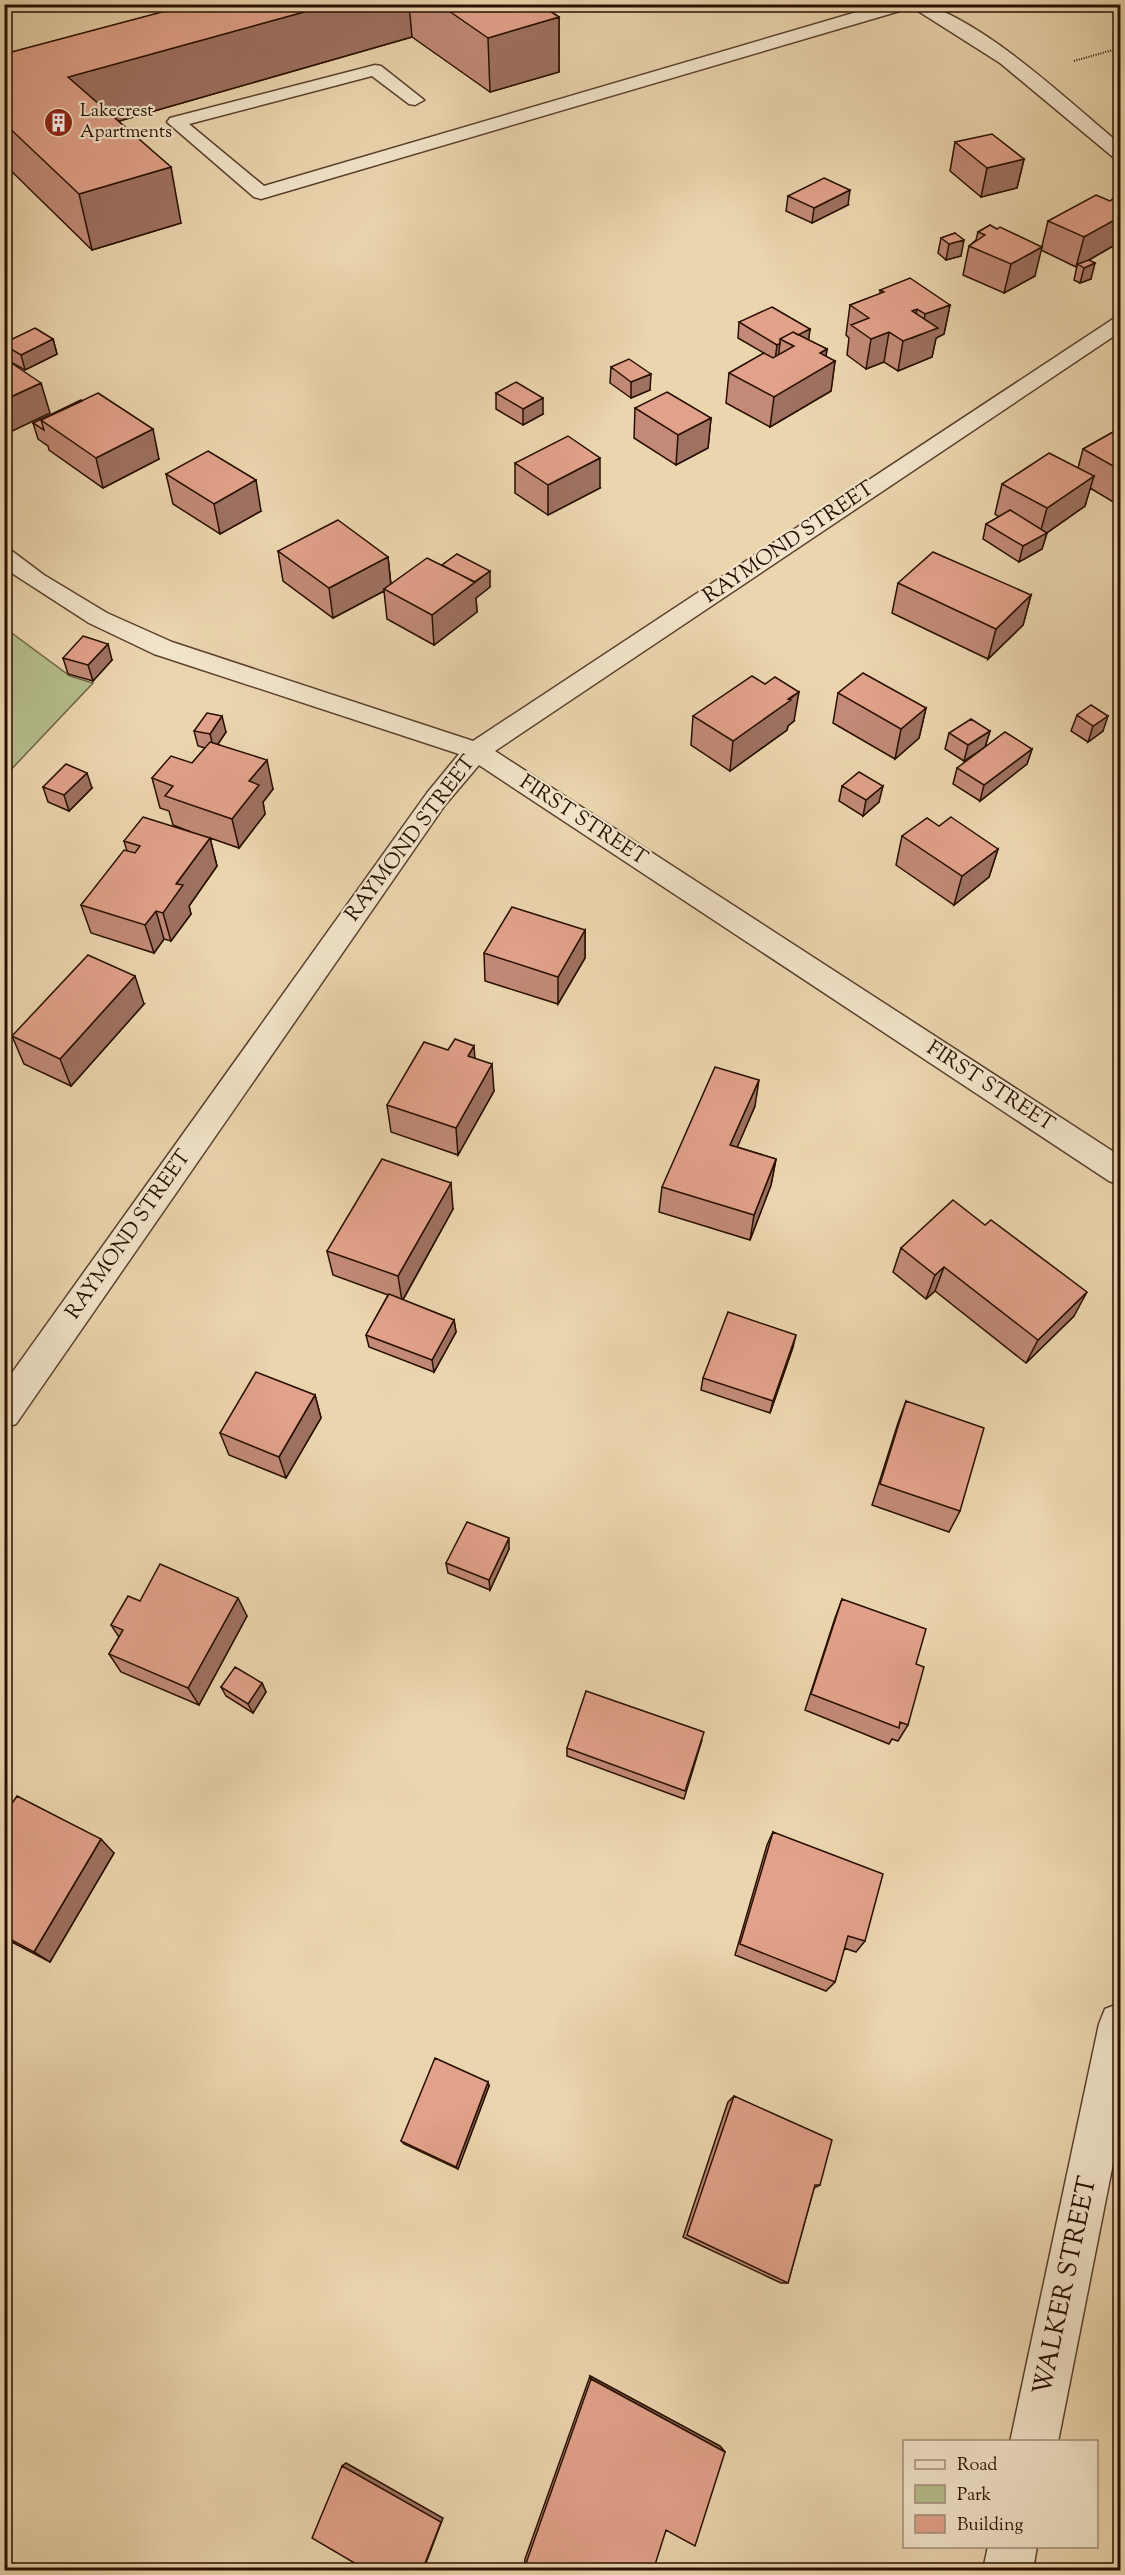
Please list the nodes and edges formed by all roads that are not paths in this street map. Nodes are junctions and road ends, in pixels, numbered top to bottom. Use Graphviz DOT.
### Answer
graph roads {
  1 [pos="904,4"];
  2 [pos="915,4"];
  3 [pos="415,100"];
  4 [pos="1120,153"];
  5 [pos="1120,323"];
  6 [pos="4,556"];
  7 [pos="476,751"];
  8 [pos="1120,1172"];
  9 [pos="4,1413"];
  10 [pos="1120,2024"];
  11 [pos="1034,2440"];
  12 [pos="1012,2548"];
  13 [pos="1008,2571"];
  1 -- 3 [label="street"];
  2 -- 4 [label="street"];
  5 -- 7 [label="street, RAYMOND STREET"];
  6 -- 7 [label="street, FIRST STREET"];
  7 -- 8 [label="street, FIRST STREET"];
  7 -- 9 [label="street, RAYMOND STREET"];
  10 -- 11 [label="street, WALKER STREET"];
  12 -- 13 [label="street"];
}
